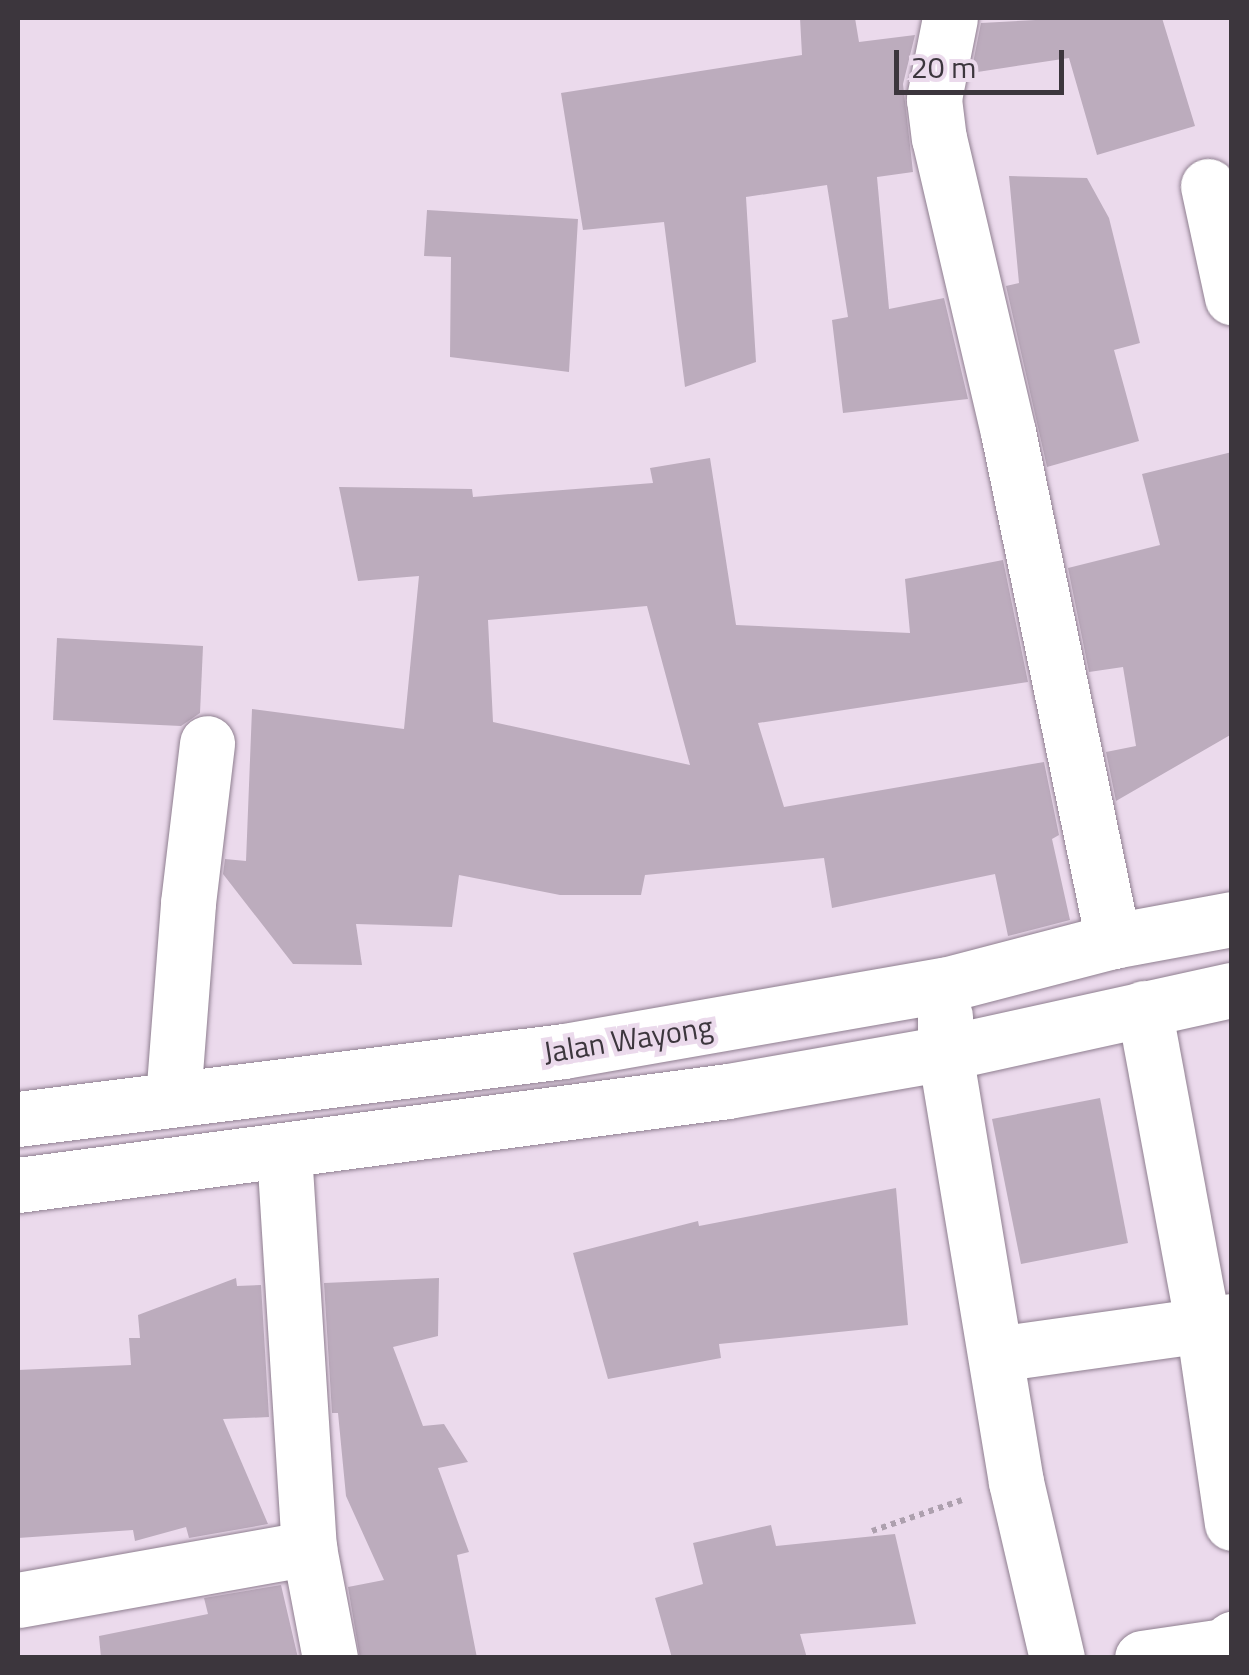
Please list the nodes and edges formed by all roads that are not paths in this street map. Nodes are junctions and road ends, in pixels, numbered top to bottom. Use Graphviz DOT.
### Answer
graph roads {
  1 [pos="950,18"];
  2 [pos="1208,186"];
  3 [pos="1232,297"];
  4 [pos="207,744"];
  5 [pos="1232,919"];
  6 [pos="1114,941"];
  7 [pos="944,984"];
  8 [pos="1232,990"];
  9 [pos="1144,1008"];
  10 [pos="945,1054"];
  11 [pos="174,1099"];
  12 [pos="18,1118"];
  13 [pos="284,1152"];
  14 [pos="18,1185"];
  15 [pos="1217,1323"];
  16 [pos="997,1354"];
  17 [pos="1232,1523"];
  18 [pos="309,1548"];
  19 [pos="18,1600"];
  20 [pos="1232,1639"];
  21 [pos="330,1658"];
  22 [pos="1057,1658"];
  23 [pos="1142,1658"];
  1 -- 6 [label="street"];
  2 -- 3 [label="street"];
  4 -- 11 [label="street"];
  5 -- 6 [label="street, Jalan Wayong"];
  6 -- 7 [label="street, Jalan Wayong"];
  7 -- 10 [label="street"];
  7 -- 11 [label="street, Jalan Wayong"];
  8 -- 9 [label="street"];
  9 -- 10 [label="street"];
  9 -- 15 [label="street"];
  10 -- 13 [label="street"];
  10 -- 16 [label="street"];
  11 -- 12 [label="street, Jalan Wayong"];
  13 -- 14 [label="street"];
  13 -- 18 [label="street"];
  15 -- 16 [label="street"];
  15 -- 17 [label="street"];
  16 -- 22 [label="street"];
  18 -- 19 [label="street"];
  18 -- 21 [label="street"];
  20 -- 23 [label="street"];
}
